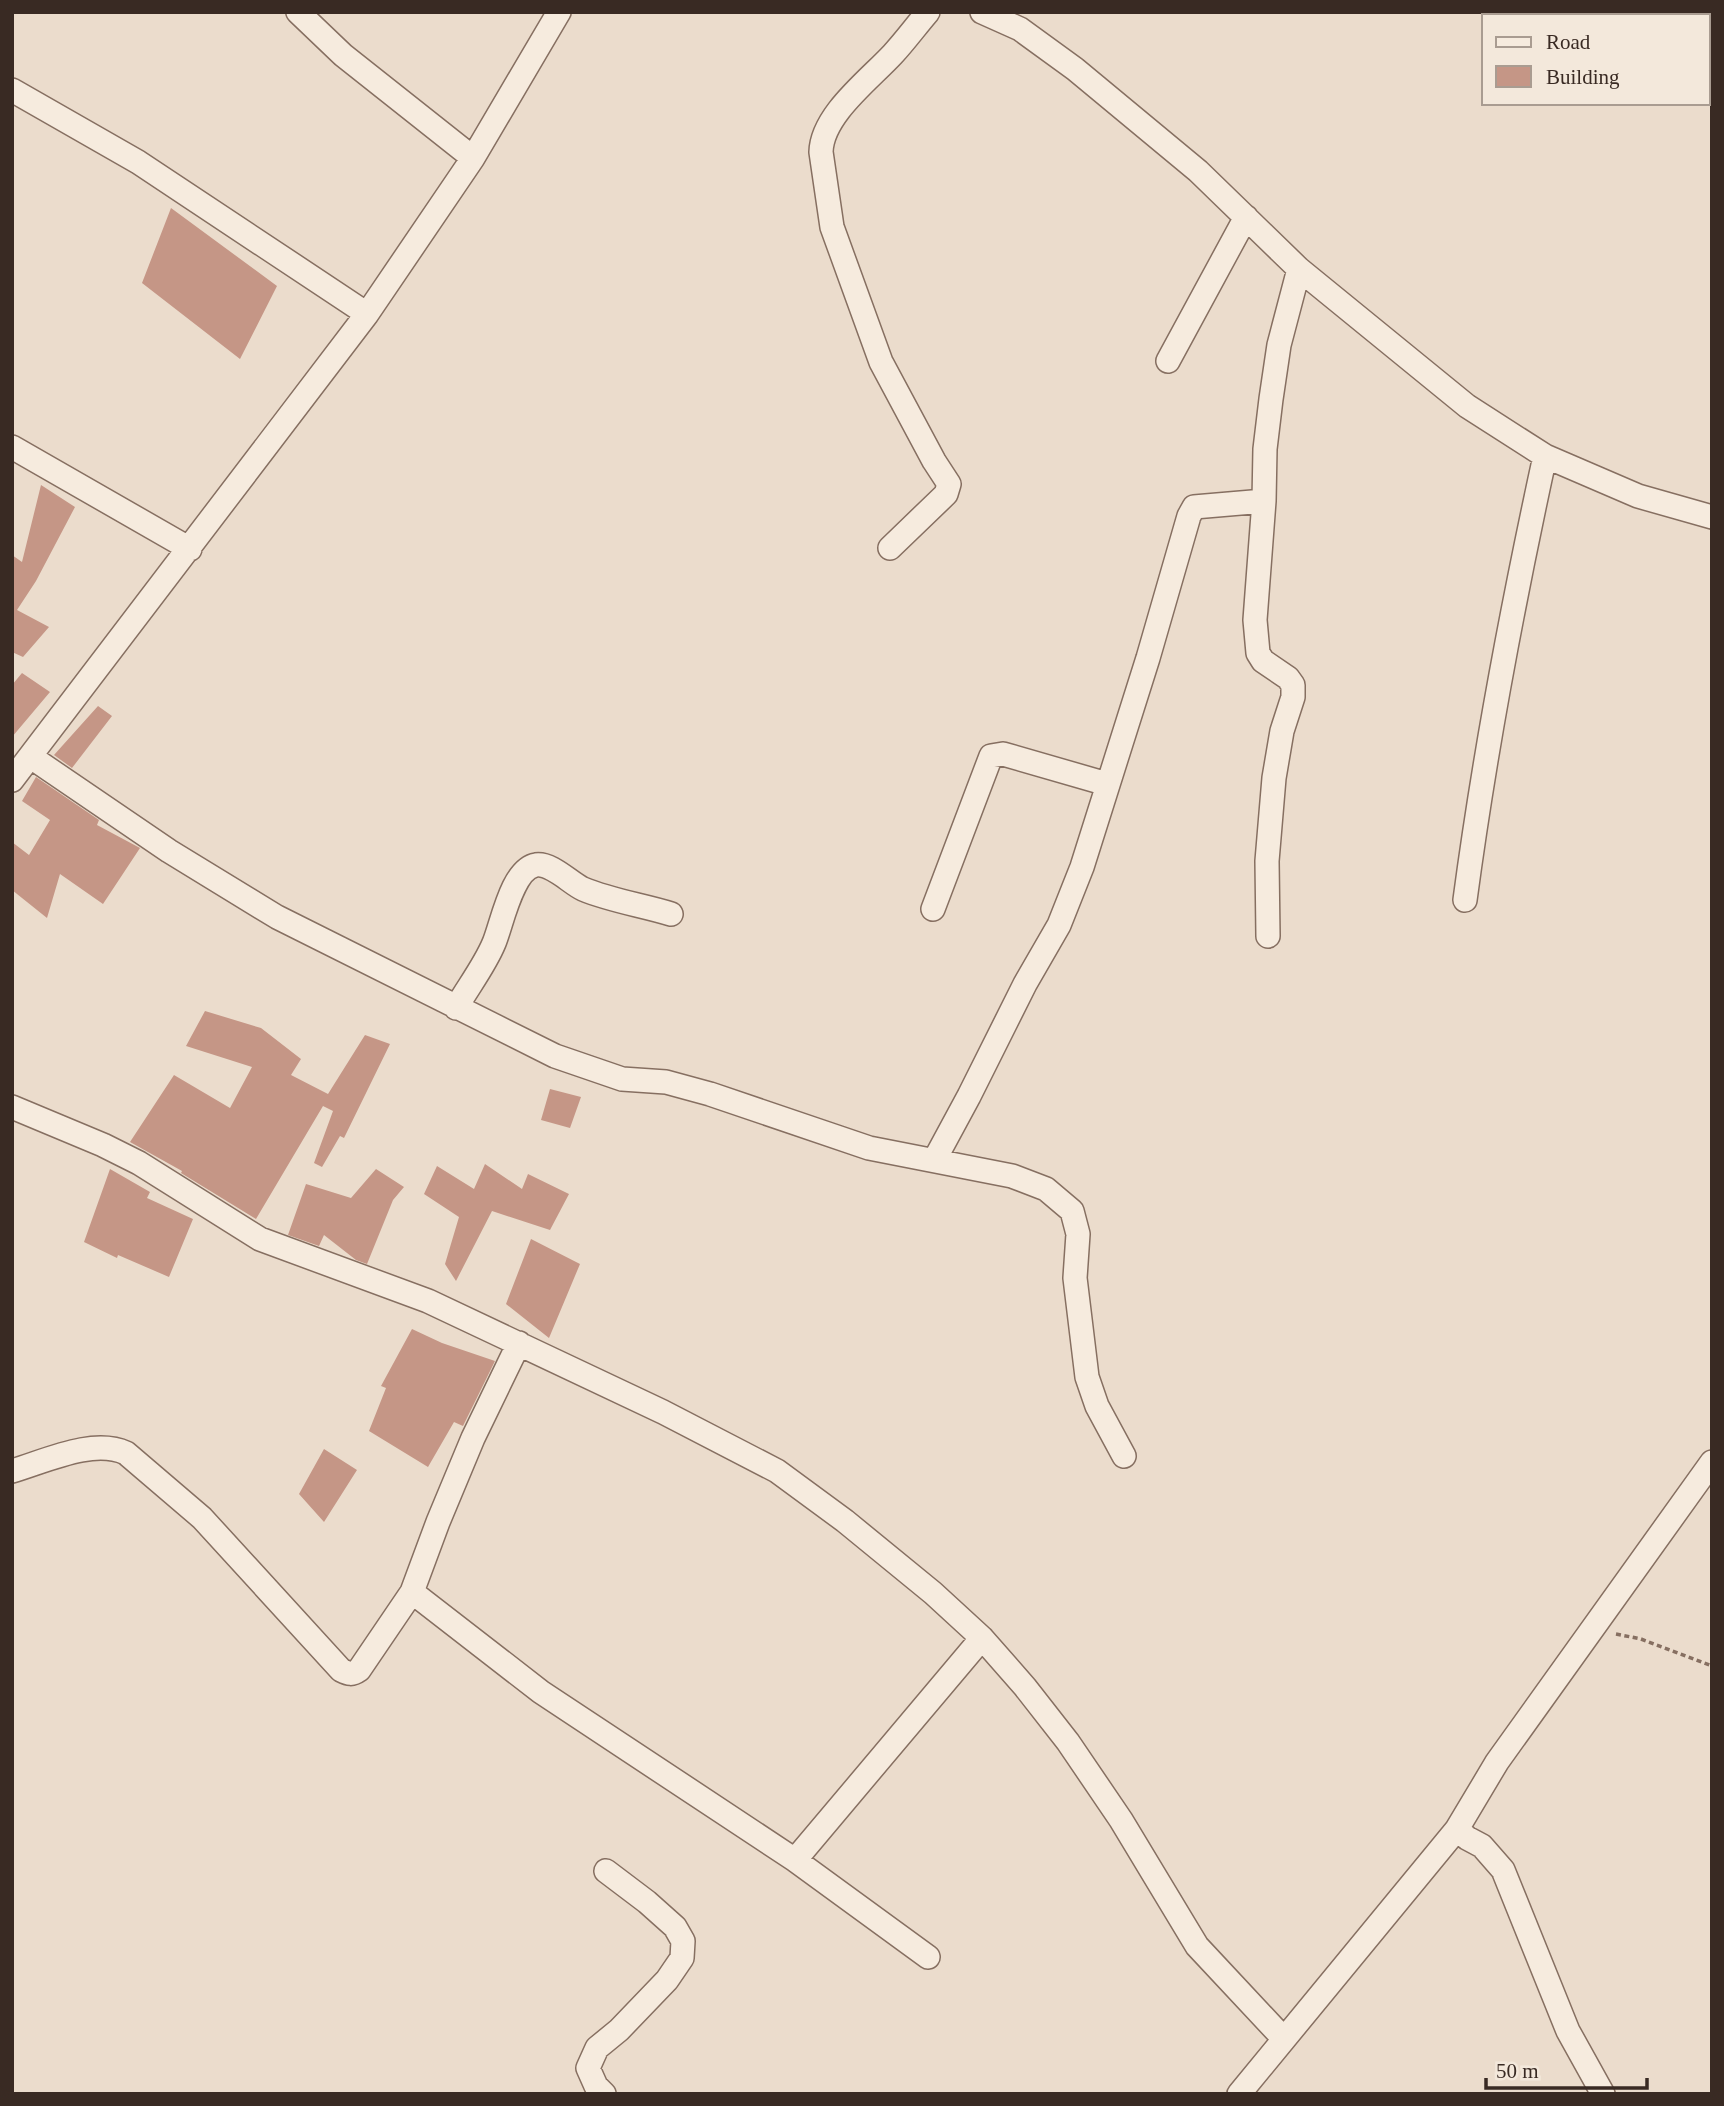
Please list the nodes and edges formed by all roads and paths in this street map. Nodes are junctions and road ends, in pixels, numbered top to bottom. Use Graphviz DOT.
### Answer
graph roads {
  1 [pos="298,12"];
  2 [pos="559,12"];
  3 [pos="928,12"];
  4 [pos="982,12"];
  5 [pos="12,90"];
  6 [pos="473,158"];
  7 [pos="1246,217"];
  8 [pos="1299,269"];
  9 [pos="367,314"];
  10 [pos="1168,361"];
  11 [pos="12,447"];
  12 [pos="1545,456"];
  13 [pos="1264,501"];
  14 [pos="1712,517"];
  15 [pos="890,548"];
  16 [pos="190,549"];
  17 [pos="31,757"];
  18 [pos="12,780"];
  19 [pos="1107,784"];
  20 [pos="1465,900"];
  21 [pos="933,909"];
  22 [pos="671,914"];
  23 [pos="1268,936"];
  24 [pos="456,1008"];
  25 [pos="12,1107"];
  26 [pos="934,1159"];
  27 [pos="519,1343"];
  28 [pos="1124,1457"];
  29 [pos="1712,1462"];
  30 [pos="12,1471"];
  31 [pos="412,1592"];
  32 [pos="1594,1629"];
  33 [pos="982,1638"];
  34 [pos="1712,1666"];
  35 [pos="1457,1829"];
  36 [pos="795,1860"];
  37 [pos="606,1871"];
  38 [pos="928,1956"];
  39 [pos="1283,2039"];
  40 [pos="604,2094"];
  41 [pos="1239,2094"];
  42 [pos="1603,2094"];
  1 -- 6 [label="street"];
  2 -- 6 [label="street"];
  3 -- 15 [label="street"];
  4 -- 7 [label="street"];
  5 -- 9 [label="street"];
  6 -- 9 [label="street"];
  7 -- 8 [label="street"];
  7 -- 10 [label="street"];
  8 -- 12 [label="street"];
  8 -- 13 [label="street"];
  9 -- 16 [label="street"];
  11 -- 16 [label="street"];
  12 -- 14 [label="street"];
  12 -- 20 [label="street"];
  13 -- 19 [label="street"];
  13 -- 23 [label="street"];
  16 -- 17 [label="street"];
  17 -- 18 [label="street"];
  17 -- 24 [label="street"];
  19 -- 21 [label="street"];
  19 -- 26 [label="street"];
  22 -- 24 [label="street"];
  24 -- 26 [label="street"];
  25 -- 27 [label="street"];
  26 -- 28 [label="street"];
  27 -- 31 [label="street"];
  27 -- 33 [label="street"];
  29 -- 32 [label="street"];
  30 -- 31 [label="street"];
  31 -- 36 [label="street"];
  32 -- 34 [label="path"];
  32 -- 35 [label="street"];
  33 -- 36 [label="street"];
  33 -- 39 [label="street"];
  35 -- 39 [label="street"];
  35 -- 42 [label="street"];
  36 -- 38 [label="street"];
  37 -- 40 [label="street"];
  39 -- 41 [label="street"];
}
